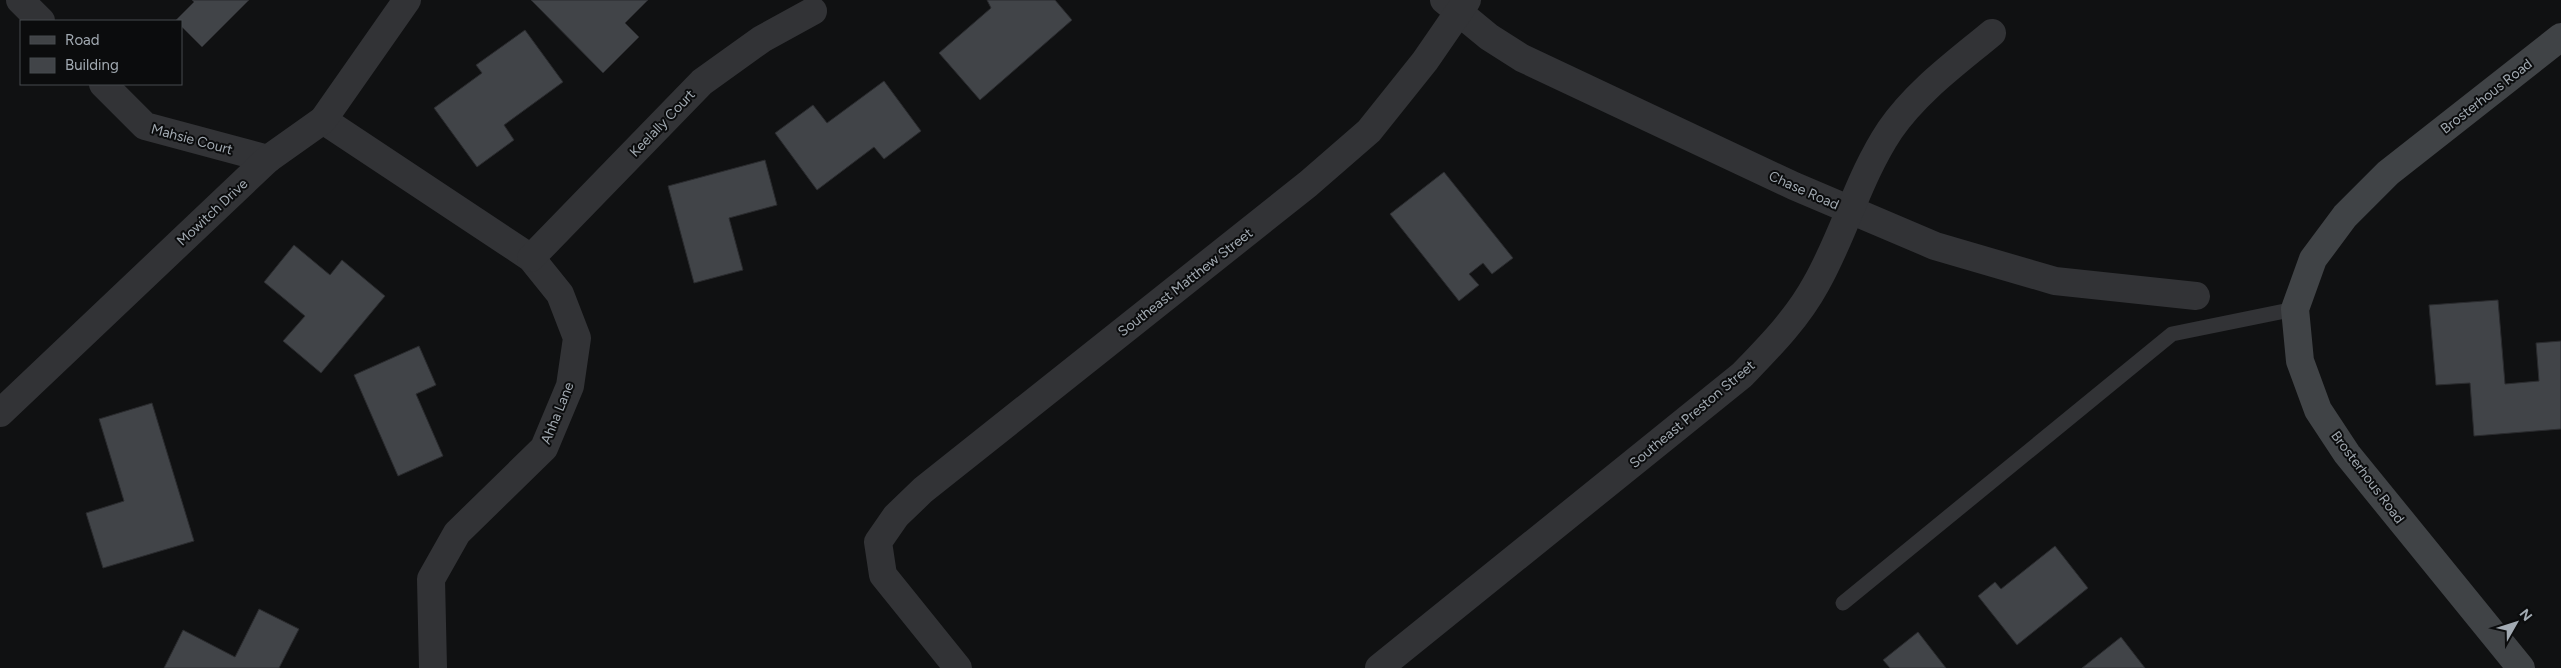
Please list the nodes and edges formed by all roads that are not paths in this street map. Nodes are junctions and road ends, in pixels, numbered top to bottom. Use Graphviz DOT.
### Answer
graph roads {
  1 [pos="20,0"];
  2 [pos="407,0"];
  3 [pos="1456,4"];
  4 [pos="813,11"];
  5 [pos="40,20"];
  6 [pos="1992,33"];
  7 [pos="2561,37"];
  8 [pos="104,85"];
  9 [pos="324,120"];
  10 [pos="268,159"];
  11 [pos="1850,210"];
  12 [pos="531,258"];
  13 [pos="2196,296"];
  14 [pos="2294,309"];
  15 [pos="0,413"];
  16 [pos="1843,603"];
  17 [pos="433,668"];
  18 [pos="958,668"];
  19 [pos="1379,668"];
  20 [pos="2521,668"];
  1 -- 5 [label="street"];
  2 -- 9 [label="street, Mowitch Drive"];
  3 -- 11 [label="street, Chase Road"];
  3 -- 18 [label="street, Southeast Matthew Street"];
  4 -- 12 [label="street, Keelally Court"];
  6 -- 11 [label="street, Southeast Preston Street"];
  7 -- 14 [label="street, Brosterhous Road"];
  8 -- 10 [label="street, Mahsie Court"];
  9 -- 10 [label="street, Mowitch Drive"];
  9 -- 12 [label="street, Ahha Lane"];
  10 -- 15 [label="street, Mowitch Drive"];
  11 -- 13 [label="street, Chase Road"];
  11 -- 19 [label="street, Southeast Preston Street"];
  12 -- 17 [label="street, Ahha Lane"];
  14 -- 16 [label="lane"];
  14 -- 20 [label="street, Brosterhous Road"];
}
